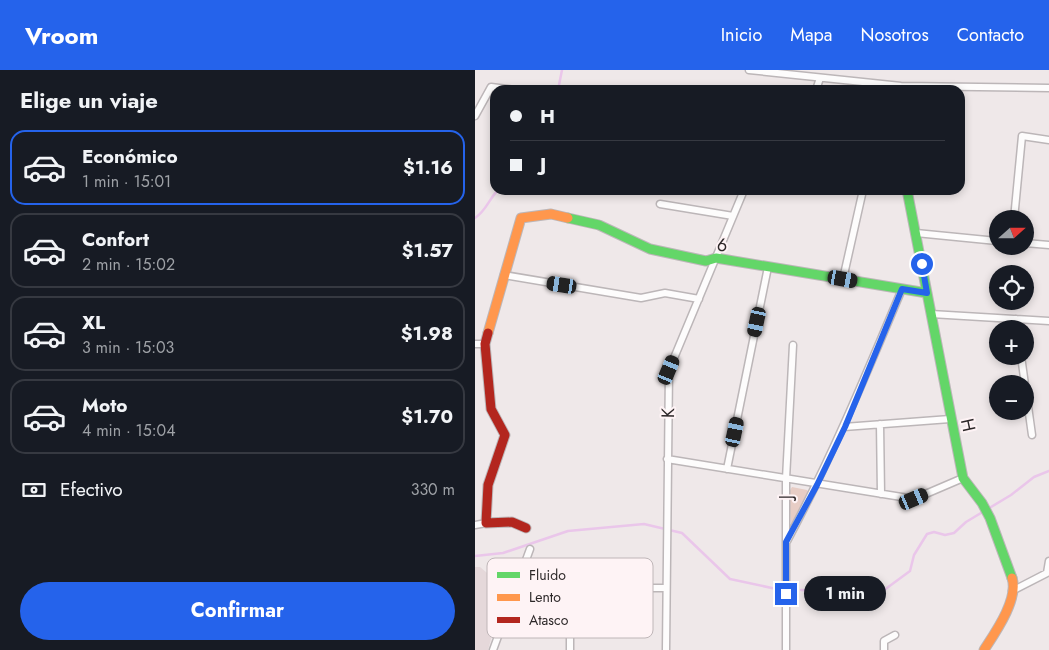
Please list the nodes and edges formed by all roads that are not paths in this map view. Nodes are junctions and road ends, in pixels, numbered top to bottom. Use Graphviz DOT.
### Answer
graph roads {
  1 [pos="749,70"];
  2 [pos="795,72"];
  3 [pos="820,78"];
  4 [pos="818,85"];
  5 [pos="877,85"];
  6 [pos="965,88"];
  7 [pos="1049,88"];
  8 [pos="490,89"];
  9 [pos="475,116"];
  10 [pos="1049,140"];
  11 [pos="742,195"];
  12 [pos="862,195"];
  13 [pos="908,195"];
  14 [pos="660,204"];
  15 [pos="1015,210"];
  16 [pos="733,216"];
  17 [pos="916,234"];
  18 [pos="989,240"];
  19 [pos="1034,244"];
  20 [pos="1049,245"];
  21 [pos="716,258"];
  22 [pos="768,267"];
  23 [pos="504,275"];
  24 [pos="843,279"];
  25 [pos="902,289"];
  26 [pos="927,293"];
  27 [pos="699,299"];
  28 [pos="931,314"];
  29 [pos="1016,319"];
  30 [pos="1049,321"];
  31 [pos="475,344"];
  32 [pos="485,344"];
  33 [pos="793,345"];
  34 [pos="1022,365"];
  35 [pos="950,419"];
  36 [pos="880,424"];
  37 [pos="845,427"];
  38 [pos="1032,435"];
  39 [pos="667,459"];
  40 [pos="727,469"];
  41 [pos="786,478"];
  42 [pos="963,478"];
  43 [pos="817,485"];
  44 [pos="881,494"];
  45 [pos="486,523"];
  46 [pos="475,525"];
  47 [pos="526,528"];
  48 [pos="786,542"];
  49 [pos="530,549"];
  50 [pos="527,558"];
  51 [pos="1049,562"];
  52 [pos="653,588"];
  53 [pos="665,588"];
  54 [pos="1012,591"];
  55 [pos="895,635"];
  56 [pos="497,638"];
  57 [pos="493,650"];
  58 [pos="666,650"];
  59 [pos="786,650"];
  60 [pos="884,650"];
  61 [pos="984,650"];
  1 -- 2 [label="street"];
  2 -- 3 [label="street"];
  3 -- 4 [label="street"];
  3 -- 5 [label="street"];
  6 -- 7 [label="street"];
  8 -- 9 [label="street"];
  10 -- 15 [label="street"];
  11 -- 16 [label="street, K"];
  12 -- 24 [label="street"];
  13 -- 17 [label="street, H"];
  14 -- 16 [label="street"];
  16 -- 21 [label="street, K"];
  17 -- 18 [label="street"];
  17 -- 26 [label="street, H"];
  19 -- 20 [label="street"];
  21 -- 22 [label="street, 6"];
  21 -- 23 [label="street, 6"];
  21 -- 27 [label="street, K"];
  22 -- 24 [label="street, 6"];
  22 -- 40 [label="street"];
  23 -- 27 [label="street"];
  23 -- 32 [label="street"];
  24 -- 25 [label="street, 6"];
  25 -- 26 [label="street, 6"];
  25 -- 37 [label="street"];
  26 -- 28 [label="street, H"];
  27 -- 39 [label="street, K"];
  28 -- 29 [label="street"];
  28 -- 35 [label="street, H"];
  29 -- 30 [label="street"];
  31 -- 32 [label="street"];
  32 -- 45 [label="street"];
  33 -- 41 [label="street, J"];
  34 -- 38 [label="street"];
  35 -- 36 [label="street"];
  35 -- 42 [label="street, H"];
  36 -- 37 [label="street"];
  36 -- 44 [label="street"];
  37 -- 43 [label="street"];
  39 -- 40 [label="street"];
  39 -- 53 [label="street, K"];
  40 -- 41 [label="street"];
  41 -- 43 [label="street"];
  41 -- 48 [label="street, J"];
  42 -- 44 [label="street"];
  42 -- 54 [label="street, H"];
  43 -- 44 [label="street"];
  43 -- 48 [label="street"];
  45 -- 46 [label="street"];
  45 -- 47 [label="street"];
  48 -- 59 [label="street, J"];
  49 -- 50 [label="street"];
  51 -- 54 [label="street"];
  52 -- 53 [label="street"];
  53 -- 58 [label="street, K"];
  54 -- 61 [label="street, H"];
  55 -- 60 [label="street"];
  56 -- 57 [label="street"];
}
